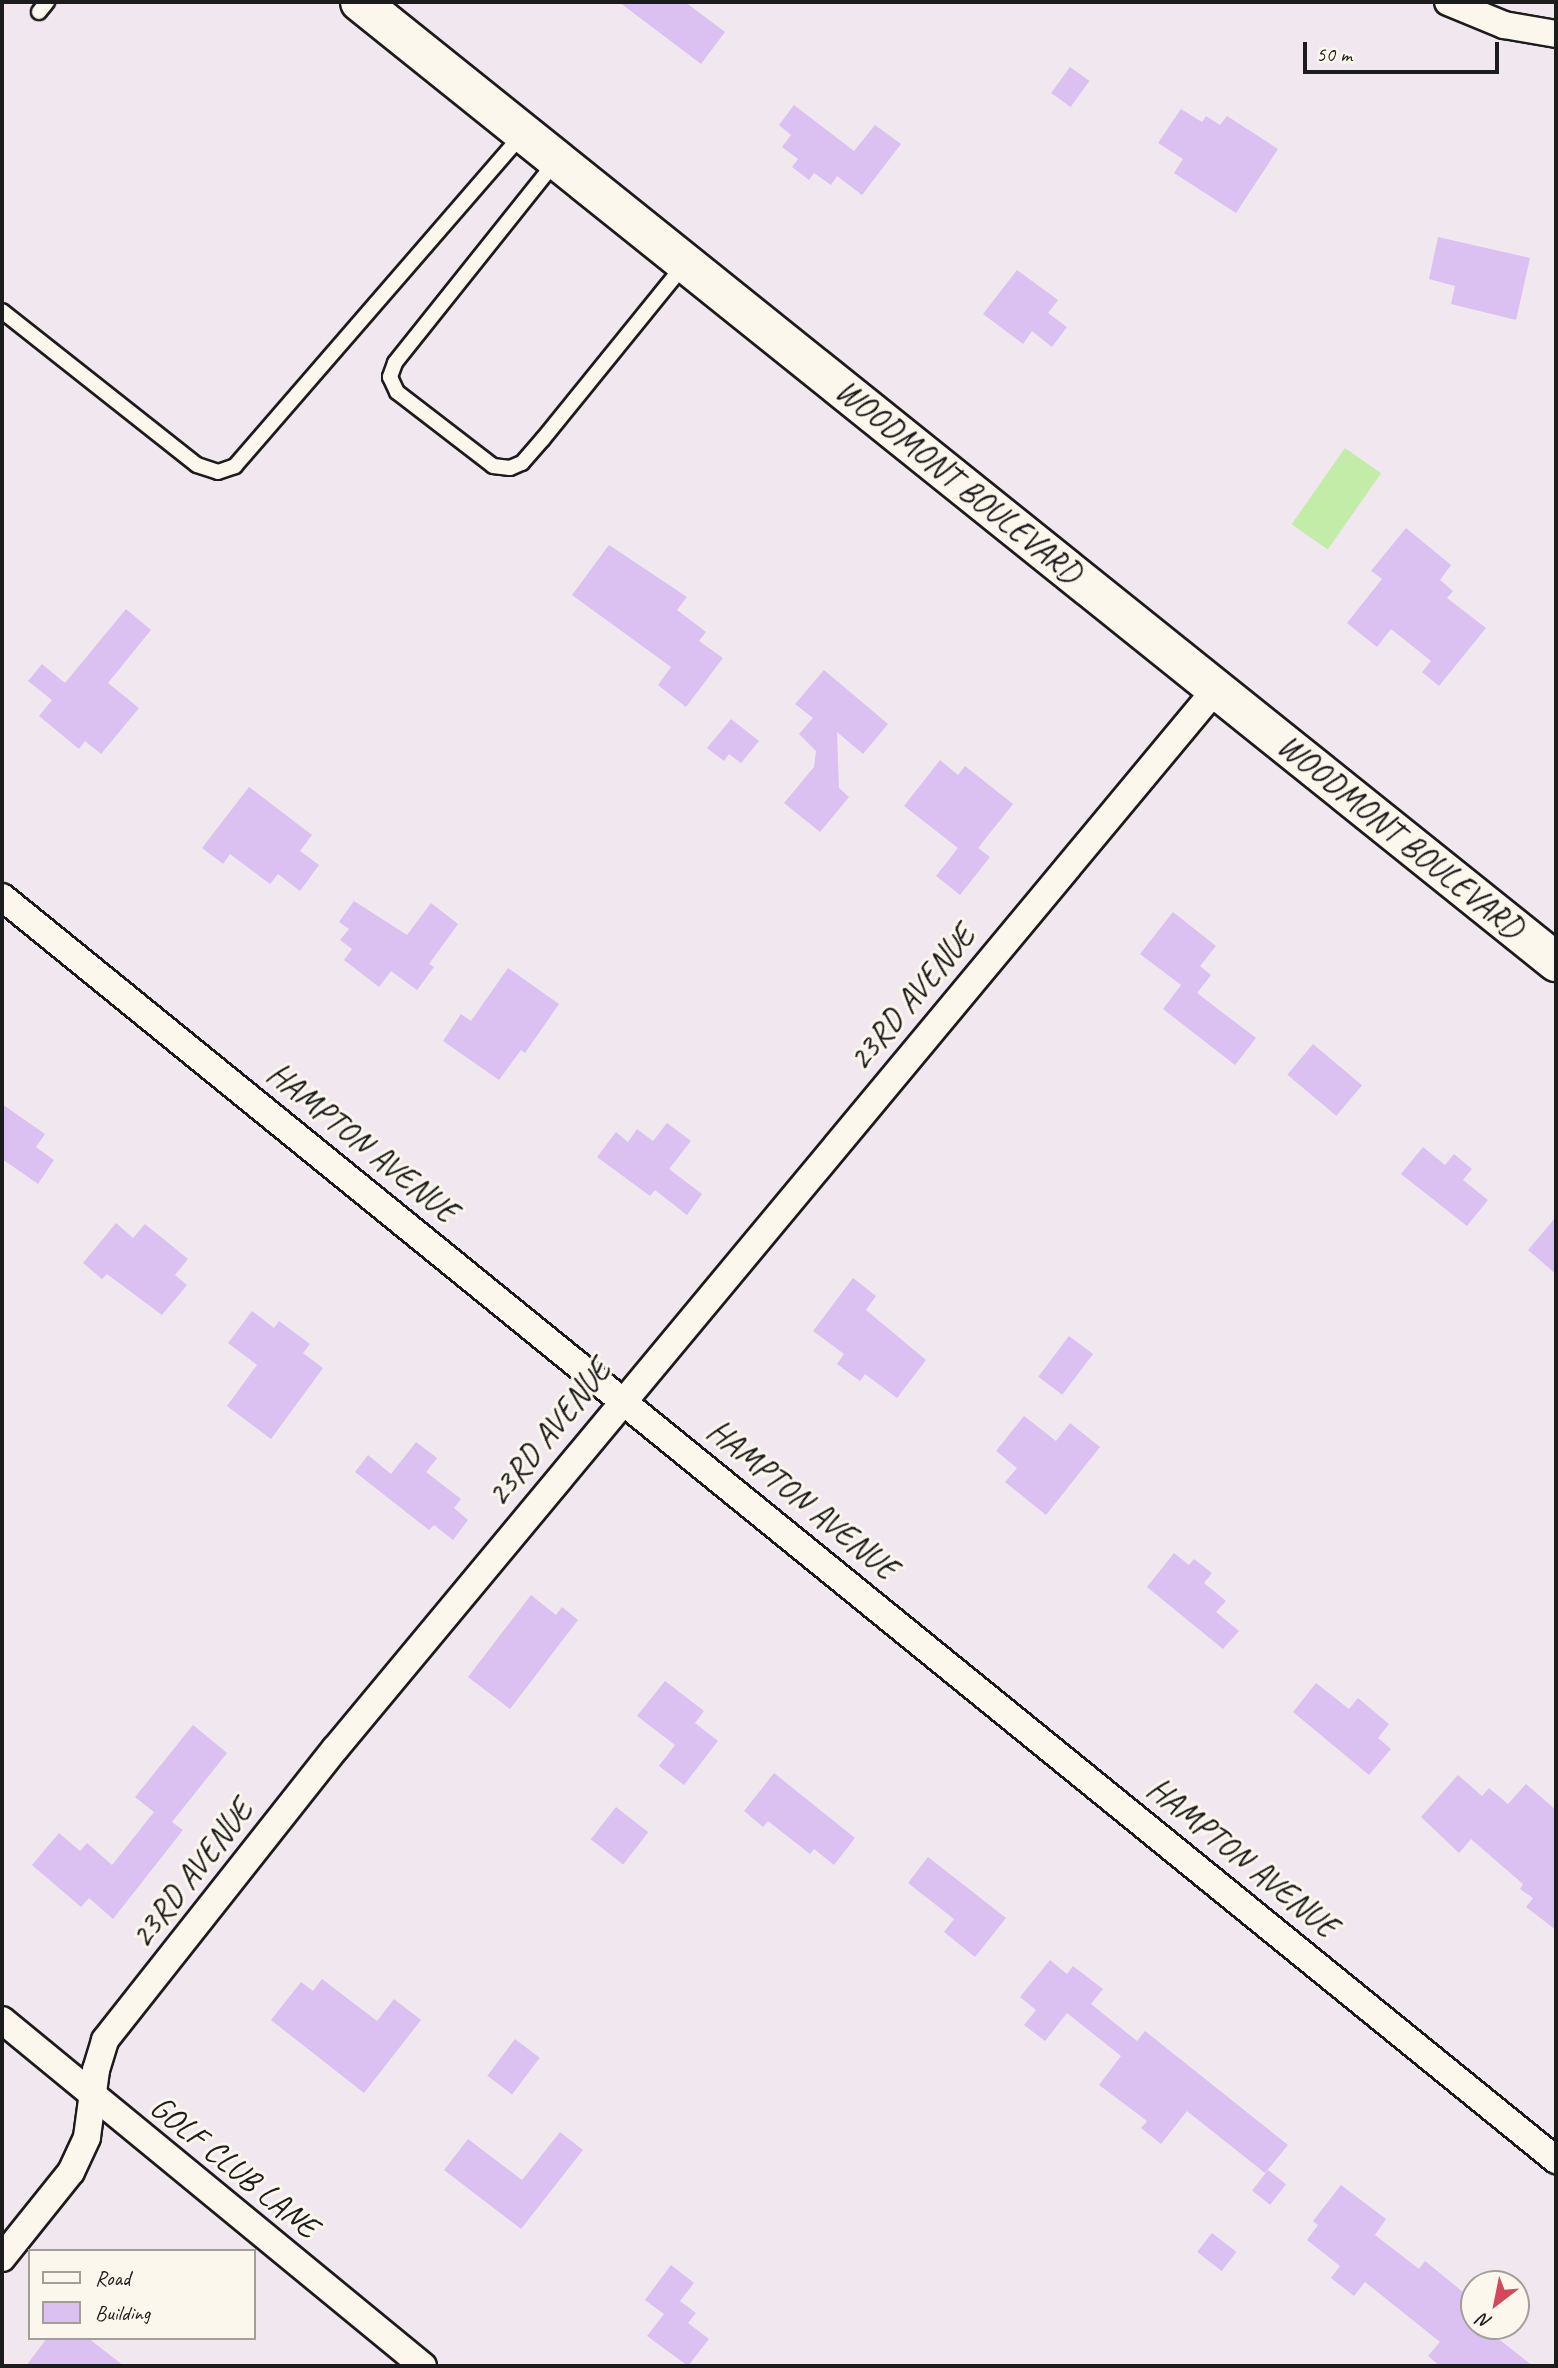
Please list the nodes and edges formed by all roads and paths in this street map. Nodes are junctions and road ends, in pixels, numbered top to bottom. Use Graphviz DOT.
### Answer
graph roads {
  1 [pos="360,2"];
  2 [pos="1448,2"];
  3 [pos="1556,34"];
  4 [pos="524,133"];
  5 [pos="557,160"];
  6 [pos="686,263"];
  7 [pos="2,312"];
  8 [pos="1216,689"];
  9 [pos="2,897"];
  10 [pos="1556,962"];
  11 [pos="623,1399"];
  12 [pos="2,2020"];
  13 [pos="93,2097"];
  14 [pos="1556,2160"];
  15 [pos="2,2258"];
  16 [pos="423,2366"];
  1 -- 4 [label="main road, WOODMONT BOULEVARD"];
  2 -- 3 [label="street"];
  4 -- 5 [label="main road, WOODMONT BOULEVARD"];
  4 -- 7 [label="lane"];
  5 -- 6 [label="main road, WOODMONT BOULEVARD"];
  5 -- 6 [label="lane"];
  6 -- 8 [label="main road, WOODMONT BOULEVARD"];
  8 -- 10 [label="main road, WOODMONT BOULEVARD"];
  8 -- 11 [label="street, 23RD AVENUE"];
  9 -- 11 [label="street, HAMPTON AVENUE"];
  11 -- 13 [label="street, 23RD AVENUE"];
  11 -- 14 [label="street, HAMPTON AVENUE"];
  12 -- 13 [label="street, GOLF CLUB LANE"];
  13 -- 15 [label="street, 23RD AVENUE"];
  13 -- 16 [label="street, GOLF CLUB LANE"];
}
